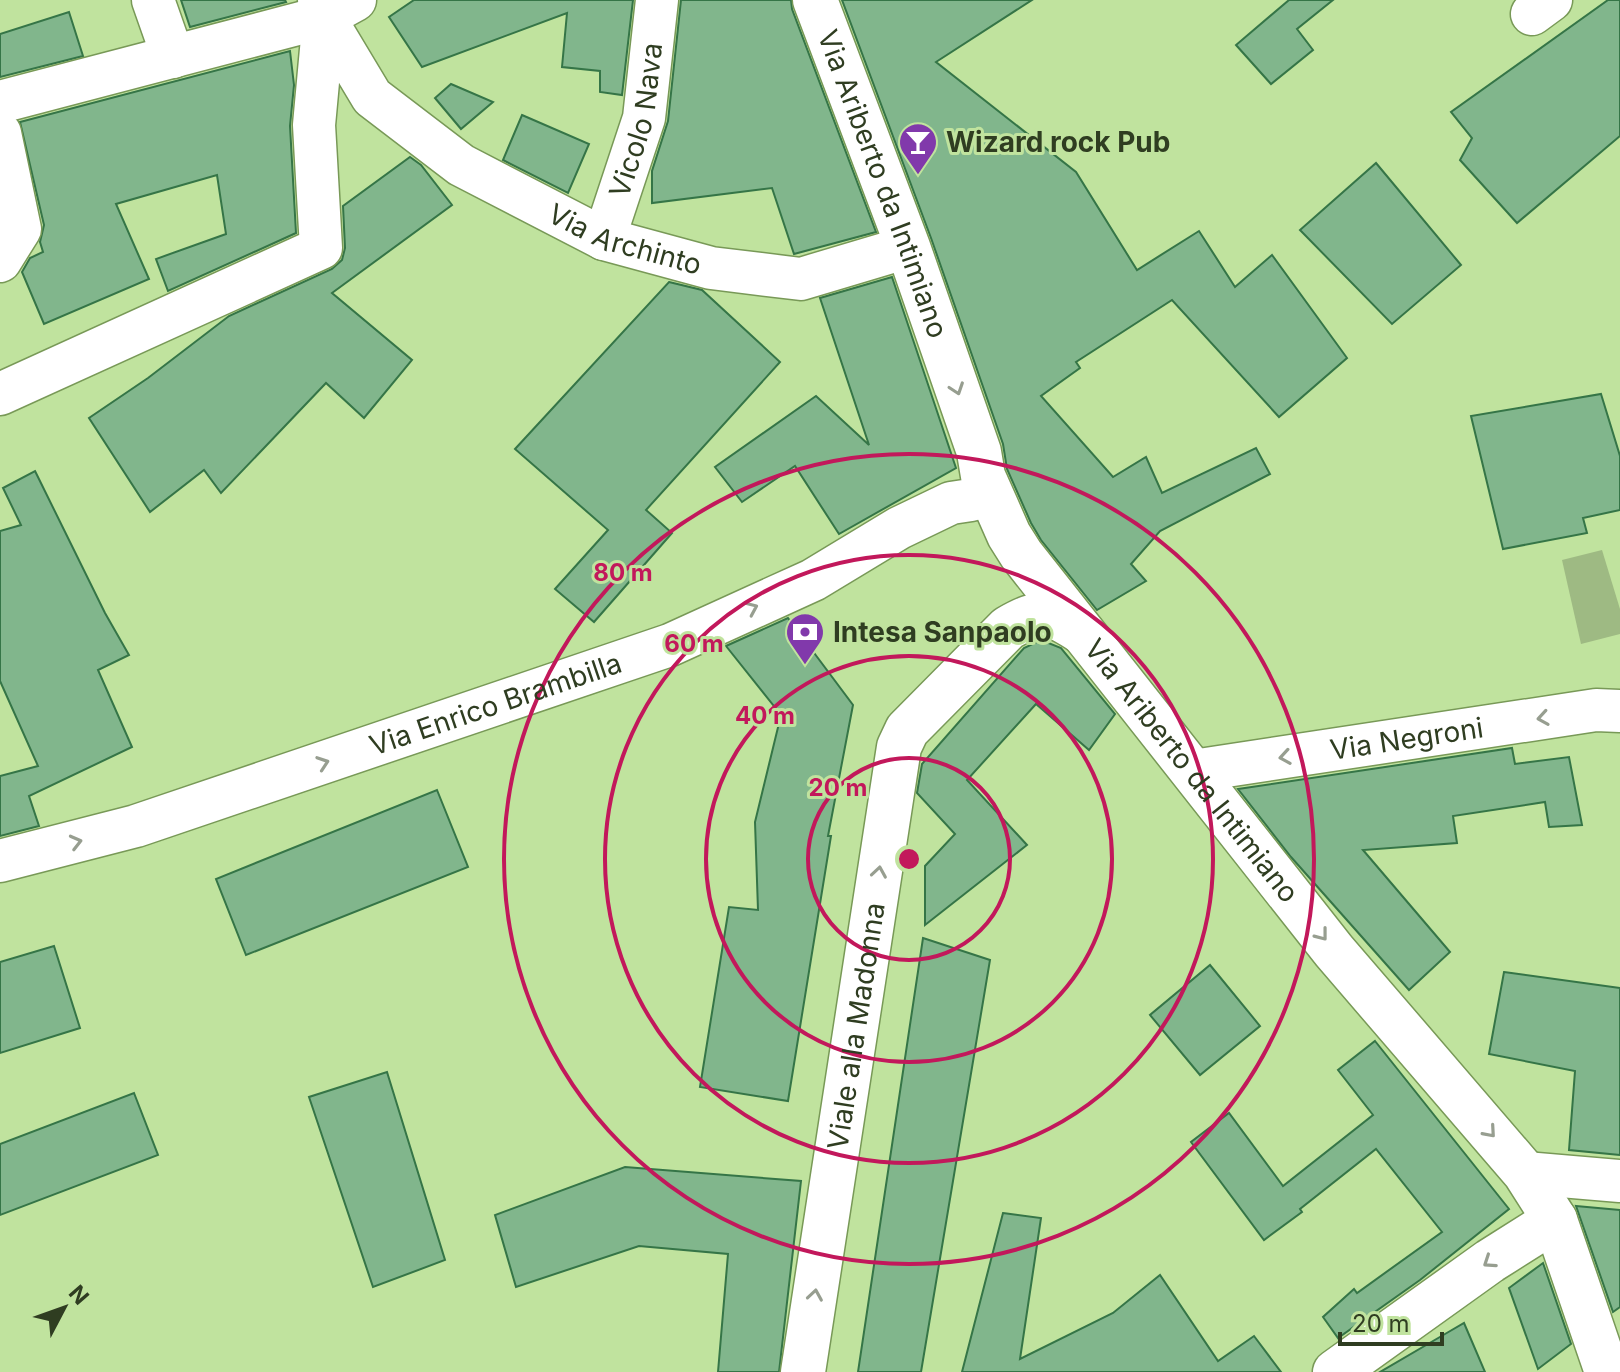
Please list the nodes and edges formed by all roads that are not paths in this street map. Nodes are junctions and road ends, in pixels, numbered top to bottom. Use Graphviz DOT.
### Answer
graph roads {
  1 [pos="153,0"];
  2 [pos="657,0"];
  3 [pos="815,0"];
  4 [pos="333,6"];
  5 [pos="173,57"];
  6 [pos="0,102"];
  7 [pos="0,133"];
  8 [pos="604,239"];
  9 [pos="908,247"];
  10 [pos="0,261"];
  11 [pos="0,394"];
  12 [pos="971,500"];
  13 [pos="1021,554"];
  14 [pos="1008,628"];
  15 [pos="1082,632"];
  16 [pos="1620,711"];
  17 [pos="1193,771"];
  18 [pos="0,861"];
  19 [pos="1535,1174"];
  20 [pos="1620,1181"];
  21 [pos="1555,1220"];
  22 [pos="803,1372"];
  23 [pos="1335,1372"];
  24 [pos="1607,1372"];
  1 -- 5 [label="street"];
  2 -- 8 [label="street, Vicolo Nava"];
  3 -- 9 [label="street, Via Ariberto da Intimiano"];
  4 -- 5 [label="street"];
  4 -- 8 [label="street, Via Archinto"];
  4 -- 11 [label="street"];
  5 -- 6 [label="street"];
  7 -- 10 [label="street"];
  8 -- 9 [label="street, Via Archinto"];
  9 -- 13 [label="street, Via Ariberto da Intimiano, one-way"];
  18 -- 12 [label="street, Via Enrico Brambilla, one-way"];
  13 -- 14 [label="street, Viale alla Madonna"];
  13 -- 15 [label="street, Via Ariberto da Intimiano"];
  14 -- 15 [label="street, Viale alla Madonna"];
  22 -- 14 [label="street, Viale alla Madonna, one-way"];
  15 -- 17 [label="street, Via Ariberto da Intimiano"];
  16 -- 17 [label="street, Via Negroni, one-way"];
  17 -- 19 [label="street, Via Ariberto da Intimiano, one-way"];
  19 -- 20 [label="street"];
  19 -- 21 [label="street, Via Ariberto da Intimiano"];
  21 -- 23 [label="street, one-way"];
  21 -- 24 [label="street, Via Ariberto da Intimiano"];
}
